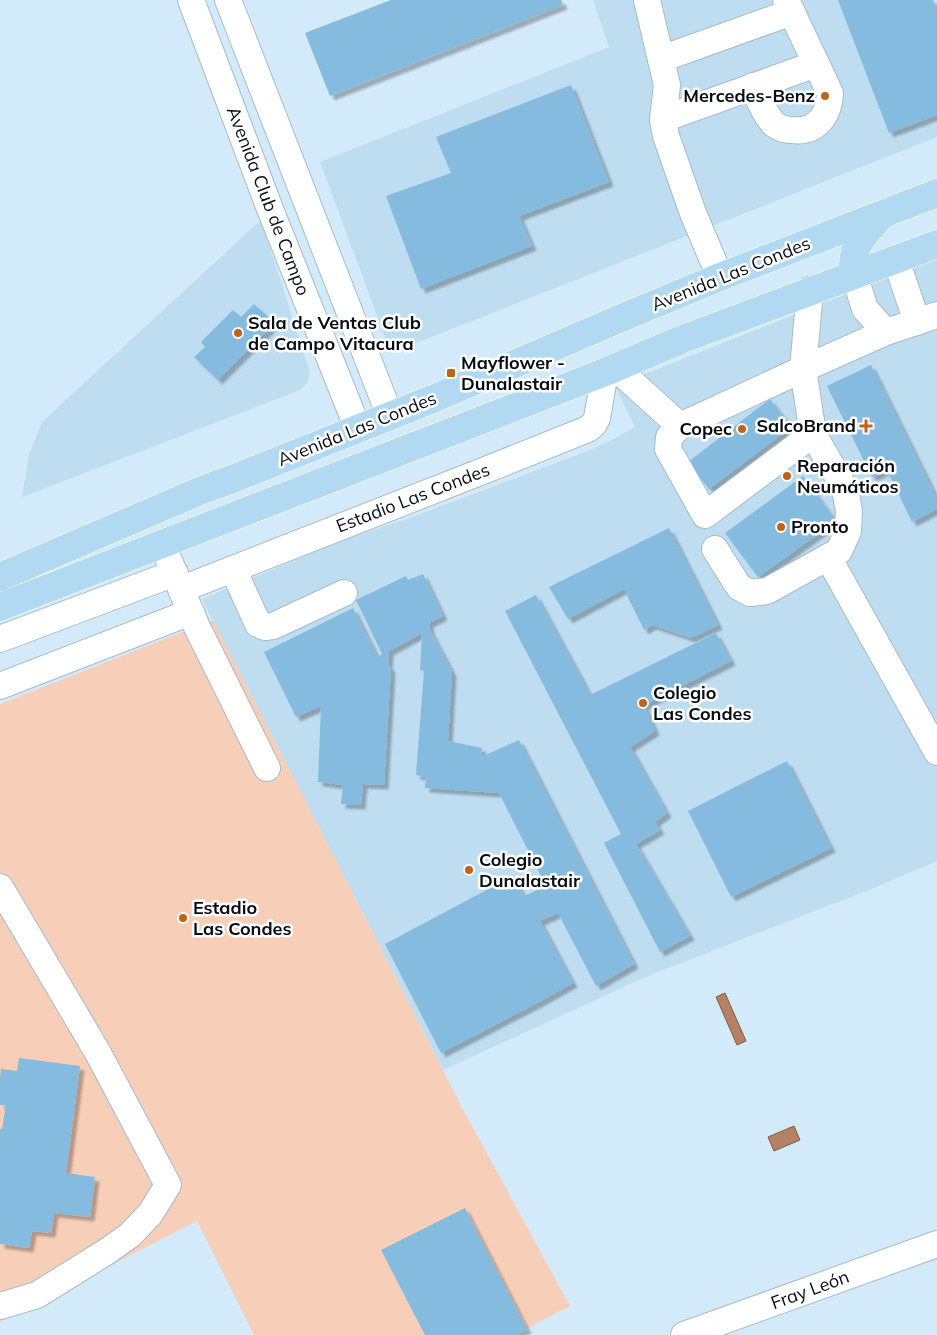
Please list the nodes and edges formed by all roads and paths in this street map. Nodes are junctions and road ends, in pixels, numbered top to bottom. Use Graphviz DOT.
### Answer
graph roads {
  1 [pos="191,0"];
  2 [pos="228,0"];
  3 [pos="646,0"];
  4 [pos="789,6"];
  5 [pos="661,59"];
  6 [pos="816,64"];
  7 [pos="753,86"];
  8 [pos="663,119"];
  9 [pos="937,193"];
  10 [pos="304,195"];
  11 [pos="270,210"];
  12 [pos="882,214"];
  13 [pos="937,244"];
  14 [pos="896,260"];
  15 [pos="854,274"];
  16 [pos="720,277"];
  17 [pos="810,290"];
  18 [pos="927,319"];
  19 [pos="886,332"];
  20 [pos="803,369"];
  21 [pos="610,370"];
  22 [pos="390,416"];
  23 [pos="680,426"];
  24 [pos="358,429"];
  25 [pos="813,434"];
  26 [pos="162,544"];
  27 [pos="715,549"];
  28 [pos="828,557"];
  29 [pos="233,569"];
  30 [pos="0,577"];
  31 [pos="183,591"];
  32 [pos="344,593"];
  33 [pos="0,606"];
  34 [pos="0,639"];
  35 [pos="0,686"];
  36 [pos="937,752"];
  37 [pos="267,768"];
  38 [pos="0,887"];
  39 [pos="937,1244"];
  40 [pos="0,1306"];
  41 [pos="684,1335"];
  1 -- 11 [label="street, Avenida Club de Campo"];
  2 -- 10 [label="street, Avenida Club de Campo"];
  3 -- 5 [label="street"];
  4 -- 5 [label="street"];
  4 -- 6 [label="street"];
  5 -- 8 [label="street"];
  6 -- 7 [label="street"];
  6 -- 7 [label="street"];
  7 -- 8 [label="street"];
  8 -- 16 [label="street"];
  9 -- 12 [label="main road, Avenida Las Condes"];
  10 -- 11 [label="street"];
  10 -- 22 [label="street, Avenida Club de Campo"];
  11 -- 24 [label="street, Avenida Club de Campo"];
  12 -- 15 [label="main road"];
  12 -- 16 [label="main road, Avenida Las Condes"];
  13 -- 14 [label="main road, Avenida Las Condes"];
  14 -- 15 [label="main road, Avenida Las Condes"];
  14 -- 18 [label="street"];
  15 -- 17 [label="main road, Avenida Las Condes"];
  15 -- 19 [label="street"];
  16 -- 22 [label="main road, Avenida Las Condes"];
  17 -- 20 [label="street"];
  17 -- 21 [label="main road, Avenida Las Condes"];
  18 -- 19 [label="street"];
  19 -- 20 [label="street"];
  20 -- 23 [label="street"];
  20 -- 25 [label="street"];
  21 -- 23 [label="street"];
  21 -- 26 [label="main road, Avenida Las Condes"];
  21 -- 29 [label="street, Estadio Las Condes"];
  22 -- 24 [label="main road, Avenida Las Condes"];
  23 -- 25 [label="street"];
  24 -- 30 [label="main road, Avenida Las Condes"];
  25 -- 28 [label="street"];
  26 -- 31 [label="street"];
  26 -- 33 [label="main road, Avenida Las Condes"];
  27 -- 28 [label="street"];
  28 -- 36 [label="street"];
  29 -- 31 [label="street, Estadio Las Condes"];
  29 -- 32 [label="street"];
  31 -- 34 [label="street, Estadio Las Condes"];
  31 -- 35 [label="street"];
  31 -- 37 [label="street"];
  38 -- 40 [label="street"];
  39 -- 41 [label="street, Fray León"];
}
